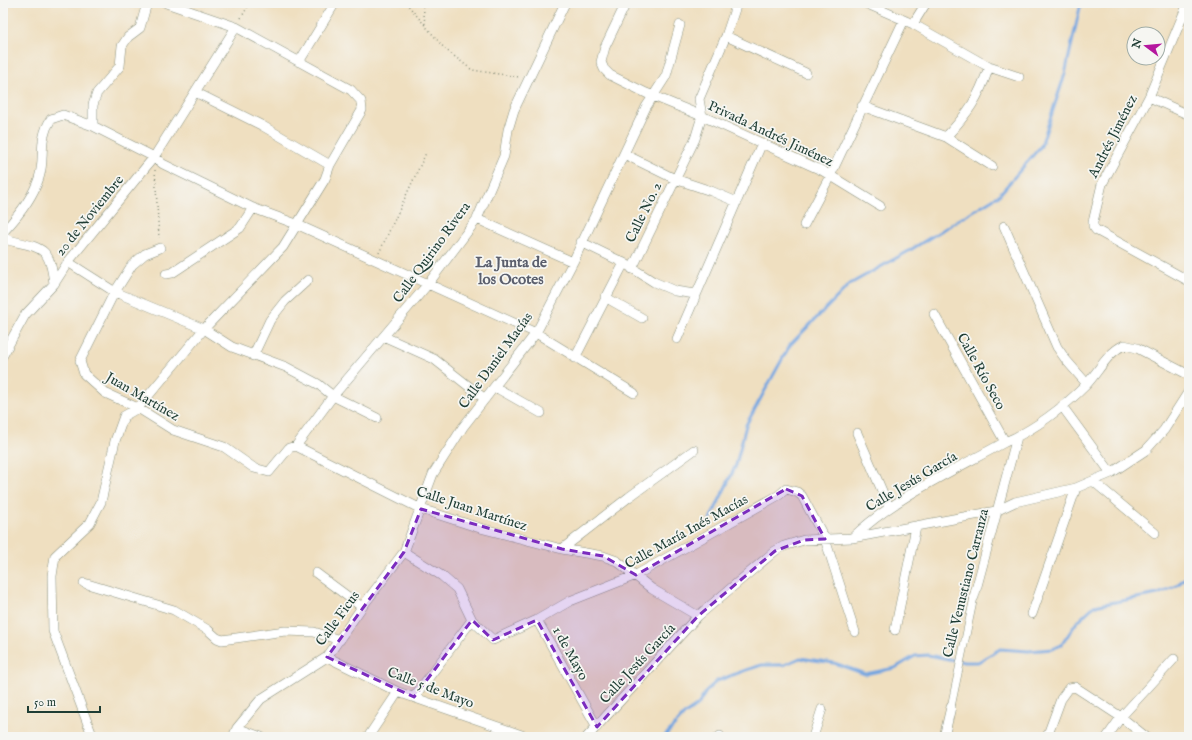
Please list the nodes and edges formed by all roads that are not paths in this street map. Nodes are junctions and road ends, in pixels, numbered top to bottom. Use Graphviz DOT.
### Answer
graph roads {
  1 [pos="147,3"];
  2 [pos="166,3"];
  3 [pos="335,3"];
  4 [pos="565,3"];
  5 [pos="626,3"];
  6 [pos="737,3"];
  7 [pos="865,3"];
  8 [pos="926,3"];
  9 [pos="1189,3"];
  10 [pos="904,20"];
  11 [pos="913,24"];
  12 [pos="680,25"];
  13 [pos="236,27"];
  14 [pos="726,36"];
  15 [pos="299,62"];
  16 [pos="989,67"];
  17 [pos="806,73"];
  18 [pos="1019,77"];
  19 [pos="195,92"];
  20 [pos="650,95"];
  21 [pos="1148,97"];
  22 [pos="862,106"];
  23 [pos="1189,115"];
  24 [pos="702,116"];
  25 [pos="93,126"];
  26 [pos="946,137"];
  27 [pos="762,143"];
  28 [pos="624,154"];
  29 [pos="154,157"];
  30 [pos="330,165"];
  31 [pos="992,166"];
  32 [pos="830,176"];
  33 [pos="675,179"];
  34 [pos="737,202"];
  35 [pos="880,206"];
  36 [pos="253,208"];
  37 [pos="477,219"];
  38 [pos="296,224"];
  39 [pos="804,225"];
  40 [pos="1004,226"];
  41 [pos="581,242"];
  42 [pos="160,248"];
  43 [pos="68,262"];
  44 [pos="573,262"];
  45 [pos="624,263"];
  46 [pos="632,269"];
  47 [pos="166,274"];
  48 [pos="308,280"];
  49 [pos="1189,281"];
  50 [pos="54,284"];
  51 [pos="428,284"];
  52 [pos="115,292"];
  53 [pos="695,294"];
  54 [pos="605,298"];
  55 [pos="934,314"];
  56 [pos="642,318"];
  57 [pos="204,329"];
  58 [pos="536,333"];
  59 [pos="385,337"];
  60 [pos="677,339"];
  61 [pos="3,355"];
  62 [pos="253,356"];
  63 [pos="575,358"];
  64 [pos="1189,375"];
  65 [pos="1087,384"];
  66 [pos="494,387"];
  67 [pos="1189,391"];
  68 [pos="634,393"];
  69 [pos="333,396"];
  70 [pos="485,399"];
  71 [pos="1062,406"];
  72 [pos="138,408"];
  73 [pos="541,413"];
  74 [pos="377,418"];
  75 [pos="857,433"];
  76 [pos="1017,437"];
  77 [pos="1005,442"];
  78 [pos="296,446"];
  79 [pos="694,450"];
  80 [pos="1111,473"];
  81 [pos="1093,481"];
  82 [pos="1076,488"];
  83 [pos="888,507"];
  84 [pos="421,509"];
  85 [pos="996,511"];
  86 [pos="916,527"];
  87 [pos="1155,532"];
  88 [pos="852,538"];
  89 [pos="825,539"];
  90 [pos="562,549"];
  91 [pos="404,552"];
  92 [pos="316,573"];
  93 [pos="636,575"];
  94 [pos="84,583"];
  95 [pos="974,597"];
  96 [pos="362,607"];
  97 [pos="1032,614"];
  98 [pos="698,616"];
  99 [pos="472,620"];
  100 [pos="537,620"];
  101 [pos="895,630"];
  102 [pos="855,632"];
  103 [pos="340,640"];
  104 [pos="327,656"];
  105 [pos="1174,659"];
  106 [pos="398,692"];
  107 [pos="414,697"];
  108 [pos="951,707"];
  109 [pos="822,709"];
  110 [pos="1122,717"];
  111 [pos="596,727"];
  112 [pos="237,728"];
  113 [pos="92,735"];
  114 [pos="233,737"];
  115 [pos="261,737"];
  116 [pos="368,737"];
  117 [pos="527,737"];
  118 [pos="586,737"];
  119 [pos="813,737"];
  120 [pos="944,737"];
  121 [pos="1047,737"];
  122 [pos="1107,737"];
  123 [pos="1146,737"];
  1 -- 25 [label="street"];
  2 -- 13 [label="street"];
  3 -- 15 [label="street"];
  4 -- 37 [label="street, Calle Quirino Rivera"];
  5 -- 20 [label="street"];
  6 -- 14 [label="street"];
  7 -- 10 [label="street"];
  8 -- 11 [label="street"];
  9 -- 21 [label="street, Andrés Jiménez"];
  10 -- 11 [label="street"];
  10 -- 22 [label="street"];
  11 -- 16 [label="street"];
  12 -- 20 [label="street, Calle Daniel Macías"];
  13 -- 15 [label="street"];
  13 -- 19 [label="street, 20 de Noviembre"];
  14 -- 17 [label="street"];
  14 -- 24 [label="street"];
  15 -- 30 [label="street"];
  16 -- 18 [label="street"];
  16 -- 26 [label="street"];
  19 -- 29 [label="street, 20 de Noviembre"];
  19 -- 30 [label="street"];
  20 -- 24 [label="street, Privada Andrés Jiménez"];
  20 -- 28 [label="street, Calle Daniel Macías"];
  21 -- 23 [label="street"];
  21 -- 49 [label="street, Andrés Jiménez"];
  22 -- 26 [label="street"];
  22 -- 32 [label="street"];
  24 -- 27 [label="street, Privada Andrés Jiménez"];
  24 -- 33 [label="street, Calle No. 2"];
  25 -- 29 [label="street"];
  25 -- 50 [label="street"];
  26 -- 31 [label="street"];
  27 -- 32 [label="street, Privada Andrés Jiménez"];
  27 -- 34 [label="street"];
  28 -- 33 [label="street"];
  28 -- 41 [label="street, Calle Daniel Macías"];
  29 -- 36 [label="street"];
  29 -- 43 [label="street, 20 de Noviembre"];
  30 -- 38 [label="street"];
  32 -- 35 [label="street, Privada Andrés Jiménez"];
  32 -- 39 [label="street"];
  33 -- 34 [label="street"];
  33 -- 46 [label="street, Calle No. 2"];
  34 -- 53 [label="street"];
  36 -- 38 [label="street"];
  36 -- 47 [label="street"];
  37 -- 44 [label="street"];
  37 -- 51 [label="street, Calle Quirino Rivera"];
  38 -- 51 [label="street"];
  38 -- 57 [label="street"];
  40 -- 65 [label="street"];
  41 -- 44 [label="street, Calle Daniel Macías"];
  41 -- 45 [label="street"];
  42 -- 52 [label="street"];
  43 -- 50 [label="street, 20 de Noviembre"];
  43 -- 52 [label="street"];
  44 -- 58 [label="street, Calle Daniel Macías"];
  45 -- 46 [label="street"];
  45 -- 54 [label="street"];
  46 -- 53 [label="street"];
  48 -- 62 [label="street"];
  50 -- 61 [label="street, 20 de Noviembre"];
  51 -- 58 [label="street"];
  51 -- 59 [label="street, Calle Quirino Rivera"];
  52 -- 57 [label="street"];
  52 -- 72 [label="street, Juan Martínez"];
  53 -- 60 [label="street"];
  54 -- 56 [label="street"];
  54 -- 63 [label="street"];
  55 -- 77 [label="street, Calle Río Seco"];
  57 -- 62 [label="street"];
  57 -- 72 [label="street"];
  58 -- 63 [label="street"];
  58 -- 66 [label="street, Calle Daniel Macías"];
  59 -- 69 [label="street, Calle Quirino Rivera"];
  59 -- 70 [label="street"];
  62 -- 69 [label="street"];
  63 -- 68 [label="street"];
  64 -- 65 [label="street, Calle Jesús García"];
  65 -- 71 [label="street, Calle Jesús García"];
  66 -- 70 [label="street, Calle Daniel Macías"];
  66 -- 73 [label="street"];
  67 -- 80 [label="street"];
  69 -- 74 [label="street"];
  69 -- 78 [label="street, Calle Quirino Rivera"];
  70 -- 84 [label="street, Calle Daniel Macías"];
  71 -- 76 [label="street, Calle Jesús García"];
  71 -- 80 [label="street"];
  72 -- 78 [label="street, Juan Martínez"];
  72 -- 113 [label="street"];
  75 -- 83 [label="street"];
  76 -- 77 [label="street, Calle Jesús García"];
  76 -- 85 [label="street, Calle Venustiano Carranza"];
  77 -- 83 [label="street, Calle Jesús García"];
  78 -- 84 [label="street, Calle Juan Martínez"];
  79 -- 90 [label="street"];
  80 -- 81 [label="street"];
  81 -- 82 [label="street"];
  81 -- 87 [label="street"];
  82 -- 85 [label="street"];
  82 -- 97 [label="street"];
  83 -- 88 [label="street, Calle Jesús García"];
  84 -- 90 [label="street, Calle Juan Martínez"];
  84 -- 91 [label="street, Calle Ficus"];
  85 -- 86 [label="street"];
  85 -- 95 [label="street, Calle Venustiano Carranza"];
  86 -- 88 [label="street"];
  86 -- 101 [label="street"];
  88 -- 89 [label="street, Calle Jesús García"];
  89 -- 93 [label="street, Calle María Inés Macías"];
  89 -- 98 [label="street, Calle Jesús García"];
  89 -- 102 [label="street"];
  90 -- 93 [label="street, Calle Juan Martínez"];
  91 -- 96 [label="street, Calle Ficus"];
  91 -- 99 [label="street, 1 de Mayo"];
  92 -- 96 [label="street"];
  93 -- 98 [label="street"];
  93 -- 100 [label="street, Calle María Inés Macías"];
  94 -- 103 [label="street"];
  95 -- 108 [label="street, Calle Venustiano Carranza"];
  96 -- 103 [label="street, Calle Ficus"];
  98 -- 111 [label="street, Calle Jesús García"];
  99 -- 100 [label="street, 1 de Mayo"];
  99 -- 107 [label="street"];
  100 -- 111 [label="street, 1 de Mayo"];
  103 -- 104 [label="street, Calle Ficus"];
  104 -- 106 [label="street, Calle 5 de Mayo"];
  104 -- 112 [label="street, Calle Ficus"];
  105 -- 110 [label="street"];
  106 -- 107 [label="street, Calle 5 de Mayo"];
  106 -- 116 [label="street"];
  107 -- 117 [label="street, Calle 5 de Mayo"];
  108 -- 120 [label="street, Calle Venustiano Carranza"];
  109 -- 119 [label="street"];
  110 -- 121 [label="street"];
  110 -- 122 [label="street"];
  110 -- 123 [label="street"];
  111 -- 118 [label="street, Calle Jesús García"];
  112 -- 114 [label="street, Calle Ficus"];
  112 -- 115 [label="street"];
}
